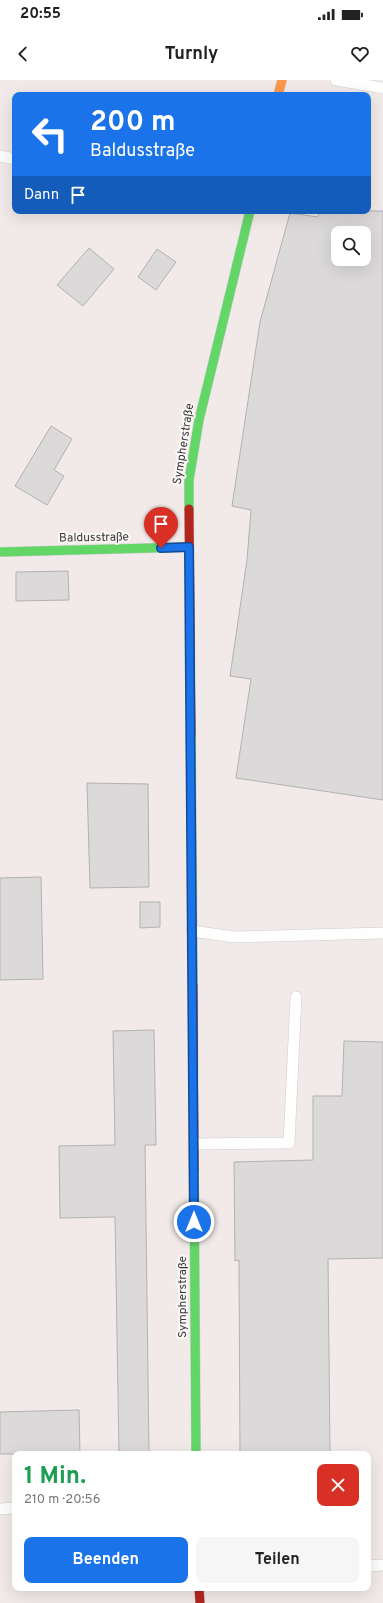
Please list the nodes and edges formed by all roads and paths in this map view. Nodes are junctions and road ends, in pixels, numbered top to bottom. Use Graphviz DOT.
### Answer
graph roads {
  1 [pos="282,80"];
  2 [pos="336,80"];
  3 [pos="383,88"];
  4 [pos="279,92"];
  5 [pos="0,156"];
  6 [pos="12,159"];
  7 [pos="249,214"];
  8 [pos="189,547"];
  9 [pos="0,552"];
  10 [pos="192,931"];
  11 [pos="383,933"];
  12 [pos="296,997"];
  13 [pos="193,1144"];
  14 [pos="196,1451"];
  15 [pos="12,1508"];
  16 [pos="0,1509"];
  17 [pos="383,1565"];
  18 [pos="371,1566"];
  19 [pos="199,1591"];
  20 [pos="200,1603"];
  1 -- 4 [label="street"];
  2 -- 3 [label="lane"];
  5 -- 6 [label="lane"];
  7 -- 8 [label="street, Sympherstraße"];
  8 -- 9 [label="street, Baldusstraße"];
  8 -- 10 [label="street, Sympherstraße"];
  10 -- 11 [label="lane"];
  10 -- 13 [label="street, Sympherstraße"];
  12 -- 13 [label="lane"];
  13 -- 14 [label="street, Sympherstraße"];
  15 -- 16 [label="lane"];
  17 -- 18 [label="lane"];
  19 -- 20 [label="street"];
}
